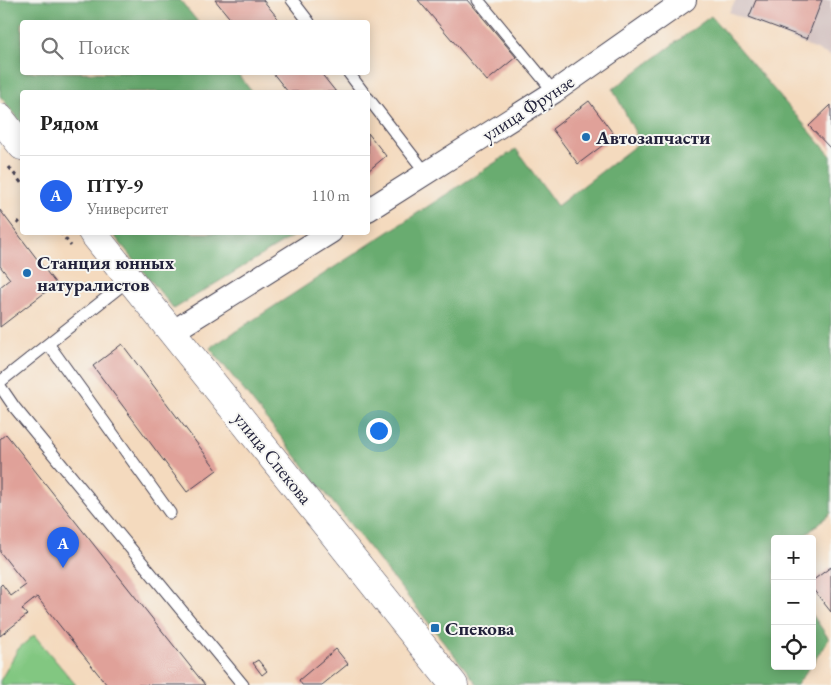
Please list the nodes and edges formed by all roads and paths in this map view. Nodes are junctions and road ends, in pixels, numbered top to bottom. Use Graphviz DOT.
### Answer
graph roads {
  1 [pos="292,0"];
  2 [pos="478,0"];
  3 [pos="685,0"];
  4 [pos="307,20"];
  5 [pos="350,75"];
  6 [pos="362,90"];
  7 [pos="554,92"];
  8 [pos="370,101"];
  9 [pos="0,118"];
  10 [pos="14,155"];
  11 [pos="426,173"];
  12 [pos="20,177"];
  13 [pos="370,209"];
  14 [pos="20,221"];
  15 [pos="16,224"];
  16 [pos="94,235"];
  17 [pos="327,235"];
  18 [pos="130,279"];
  19 [pos="172,332"];
  20 [pos="48,345"];
  21 [pos="0,382"];
  22 [pos="0,386"];
  23 [pos="170,513"];
  24 [pos="243,685"];
  25 [pos="454,685"];
  1 -- 4 [label="lane"];
  2 -- 7 [label="lane"];
  3 -- 7 [label="street, улица Фрунзе"];
  5 -- 6 [label="lane"];
  7 -- 11 [label="street, улица Фрунзе"];
  8 -- 11 [label="lane"];
  9 -- 10 [label="main road"];
  10 -- 12 [label="path"];
  11 -- 13 [label="street, улица Фрунзе"];
  14 -- 15 [label="path"];
  16 -- 18 [label="main road, улица Спекова"];
  17 -- 19 [label="street"];
  18 -- 19 [label="main road, улица Спекова"];
  18 -- 20 [label="lane"];
  19 -- 25 [label="main road, улица Спекова"];
  20 -- 21 [label="lane"];
  20 -- 23 [label="lane"];
  22 -- 24 [label="lane"];
}
